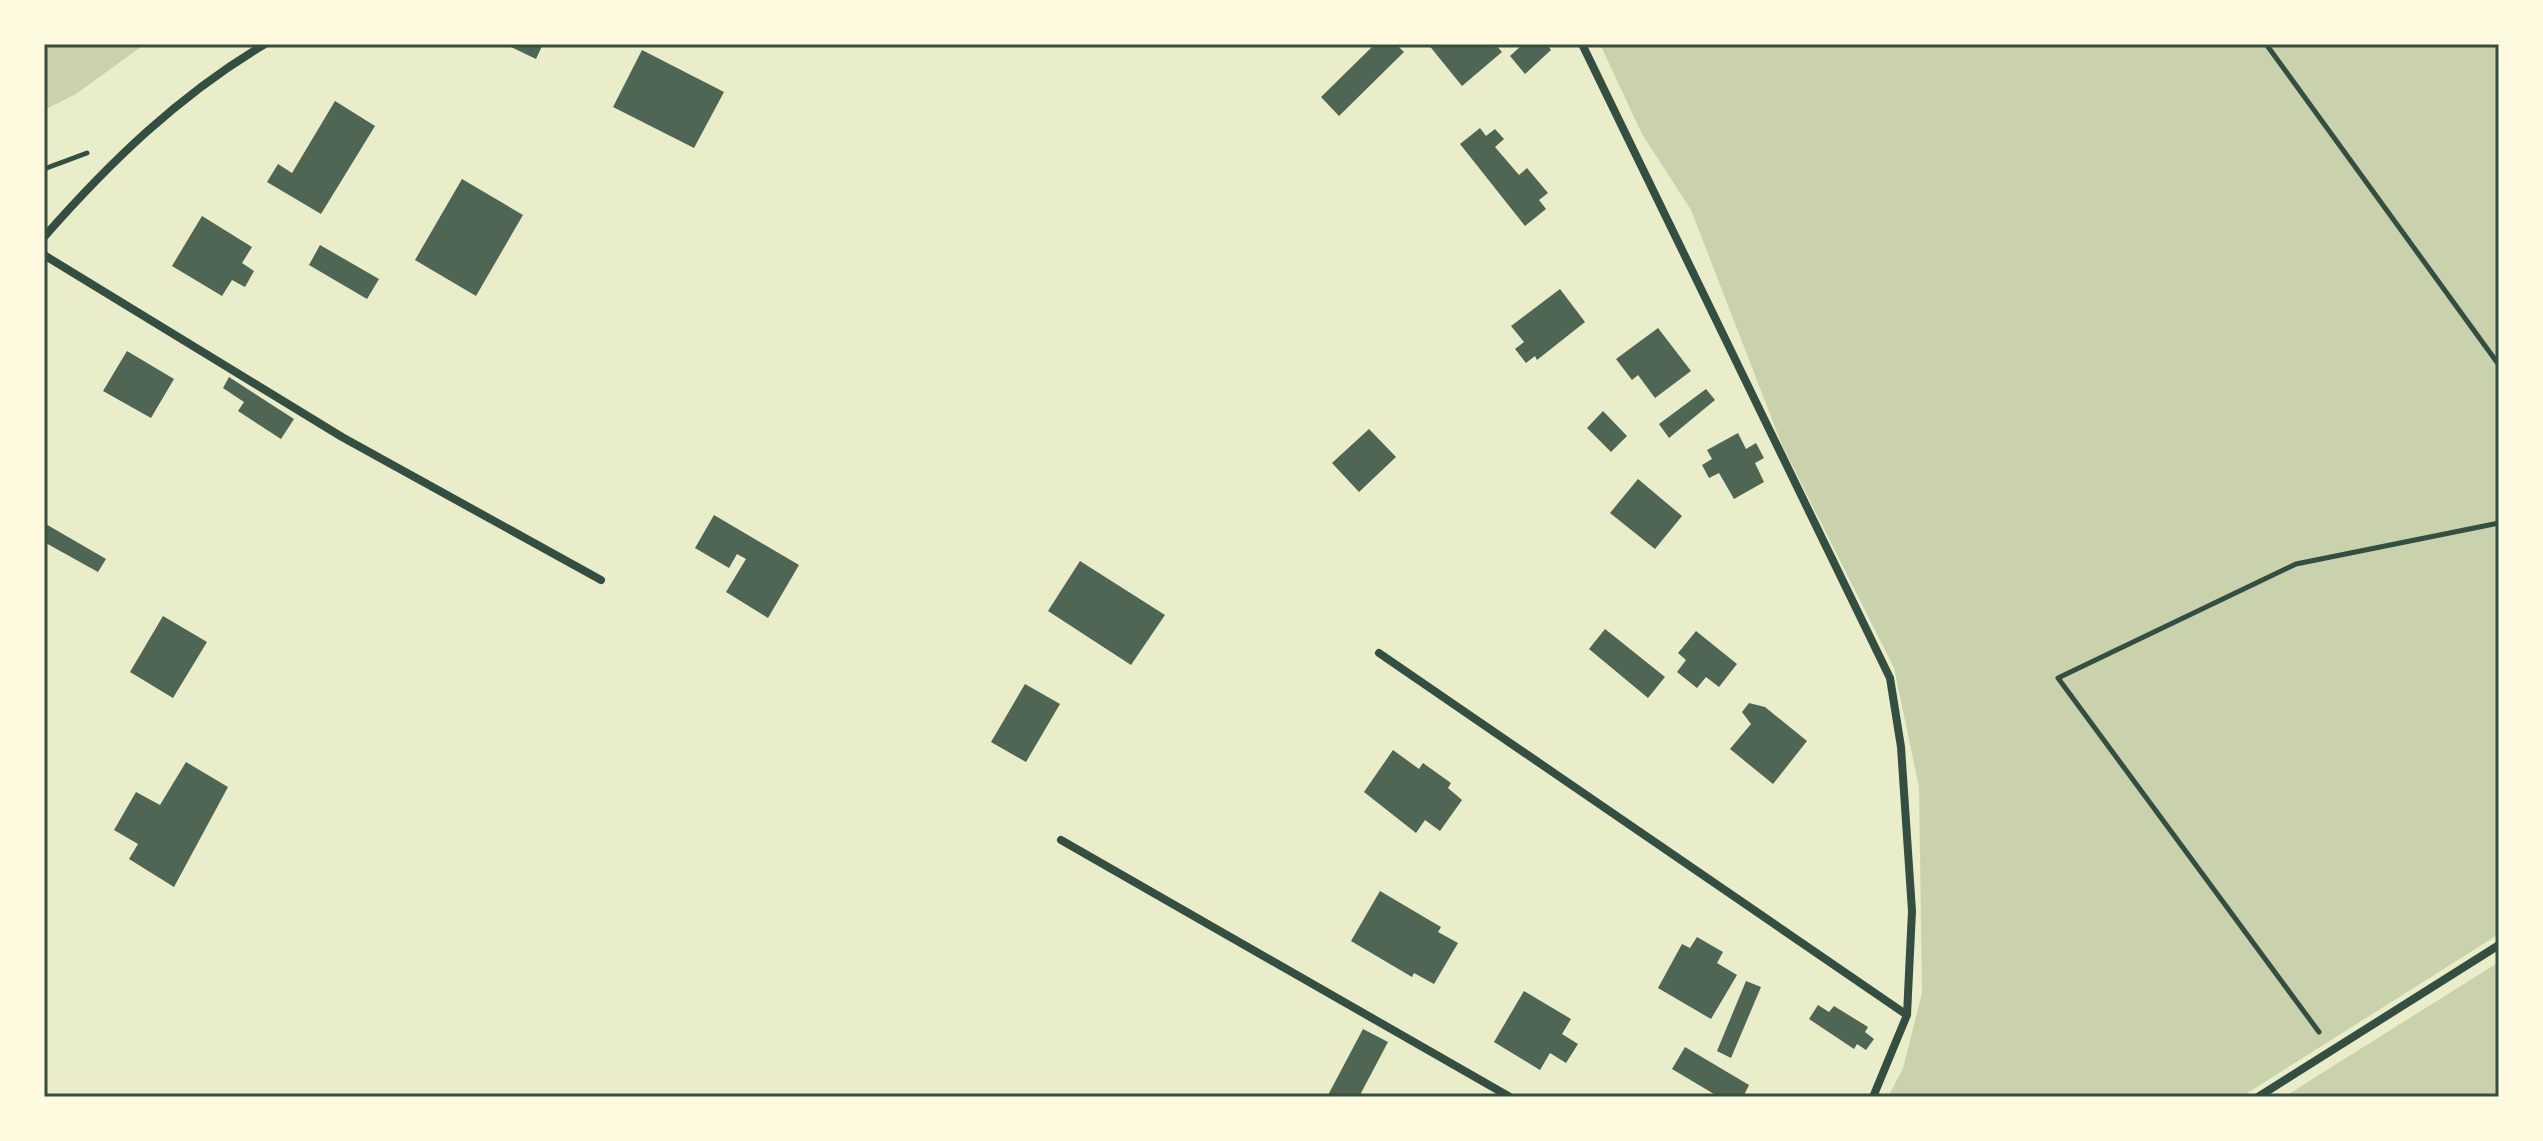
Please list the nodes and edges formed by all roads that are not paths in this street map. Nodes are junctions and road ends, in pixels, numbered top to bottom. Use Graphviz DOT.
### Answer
graph roads {
  1 [pos="265,44"];
  2 [pos="1582,44"];
  3 [pos="44,237"];
  4 [pos="44,255"];
  5 [pos="601,580"];
  6 [pos="1379,653"];
  7 [pos="1061,840"];
  8 [pos="2499,945"];
  9 [pos="1907,1015"];
  10 [pos="1510,1097"];
  11 [pos="1873,1097"];
  12 [pos="2258,1097"];
  1 -- 3 [label="street"];
  2 -- 9 [label="street"];
  4 -- 5 [label="street"];
  6 -- 9 [label="street"];
  7 -- 10 [label="street"];
  8 -- 12 [label="street"];
  9 -- 11 [label="street"];
}
